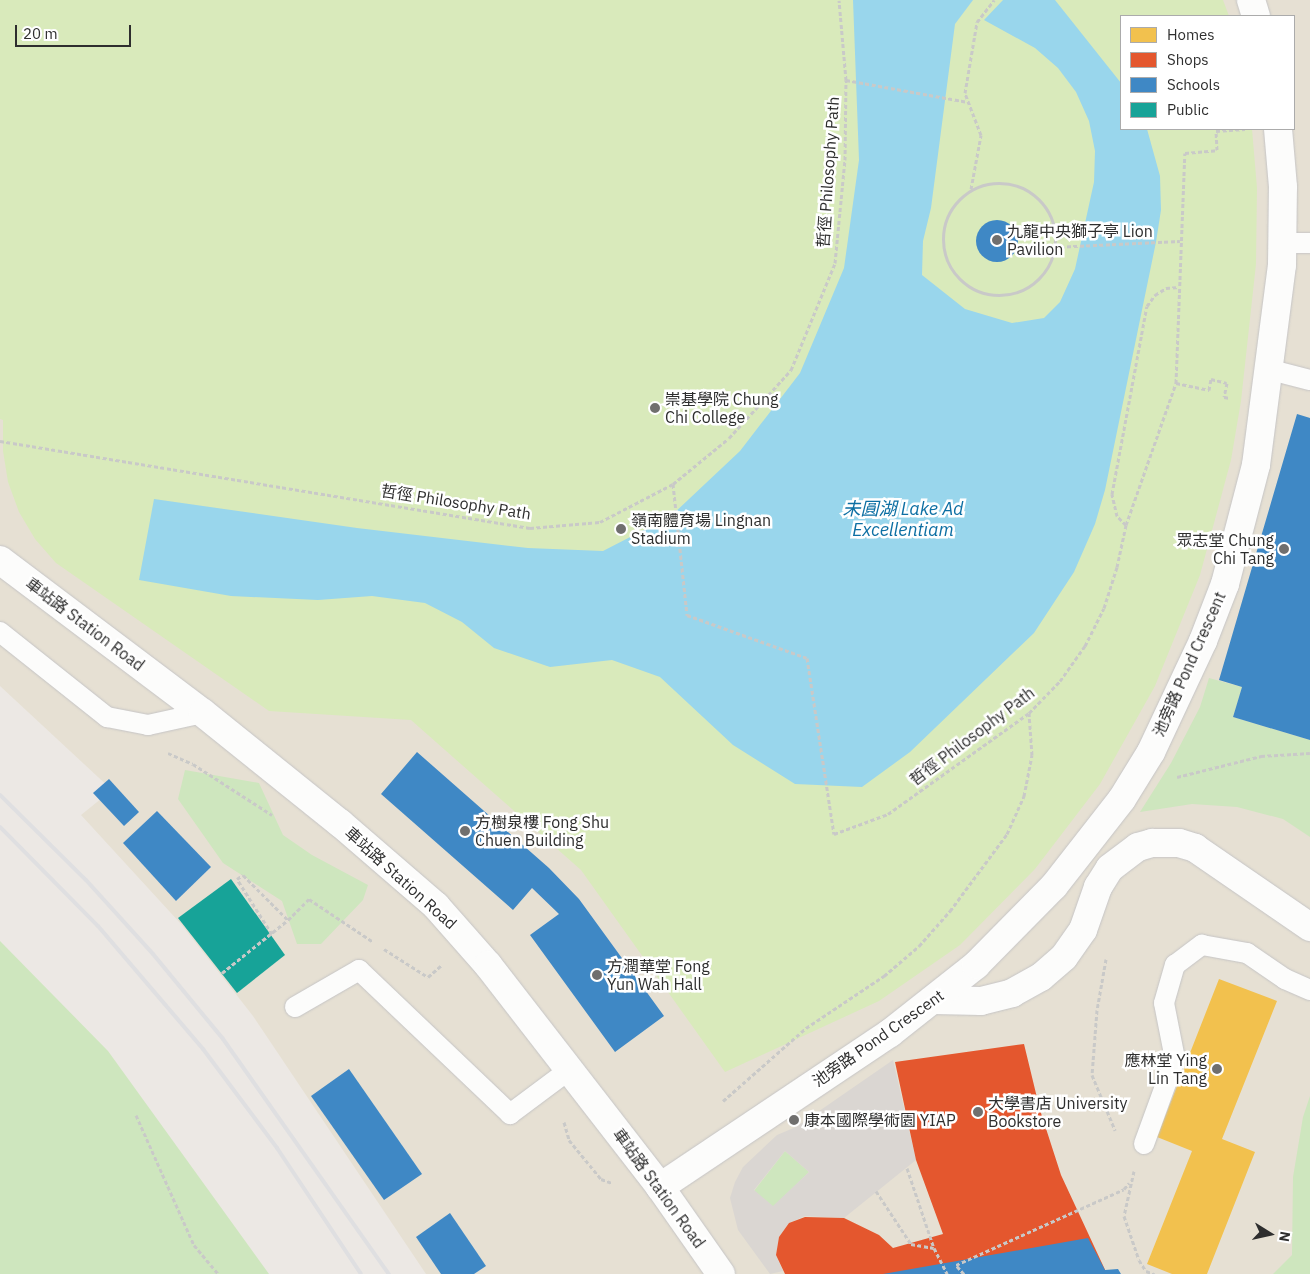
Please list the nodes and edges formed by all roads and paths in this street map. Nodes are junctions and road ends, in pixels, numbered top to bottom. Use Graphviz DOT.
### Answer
graph roads {
  1 [pos="839,0"];
  2 [pos="994,0"];
  3 [pos="1250,0"];
  4 [pos="1256,15"];
  5 [pos="846,80"];
  6 [pos="968,102"];
  7 [pos="1235,130"];
  8 [pos="1278,130"];
  9 [pos="970,190"];
  10 [pos="1180,241"];
  11 [pos="1283,242"];
  12 [pos="1310,243"];
  13 [pos="1054,247"];
  14 [pos="1179,287"];
  15 [pos="1271,370"];
  16 [pos="1310,380"];
  17 [pos="1176,383"];
  18 [pos="1232,398"];
  19 [pos="0,441"];
  20 [pos="673,484"];
  21 [pos="1126,525"];
  22 [pos="0,560"];
  23 [pos="0,632"];
  24 [pos="203,713"];
  25 [pos="1029,713"];
  26 [pos="162,752"];
  27 [pos="1310,753"];
  28 [pos="1169,779"];
  29 [pos="277,818"];
  30 [pos="288,920"];
  31 [pos="1310,927"];
  32 [pos="272,934"];
  33 [pos="1107,953"];
  34 [pos="437,957"];
  35 [pos="444,963"];
  36 [pos="450,970"];
  37 [pos="222,973"];
  38 [pos="1310,990"];
  39 [pos="934,1000"];
  40 [pos="295,1007"];
  41 [pos="570,1070"];
  42 [pos="723,1109"];
  43 [pos="136,1115"];
  44 [pos="1116,1132"];
  45 [pos="1144,1144"];
  46 [pos="907,1168"];
  47 [pos="1129,1183"];
  48 [pos="660,1187"];
  49 [pos="876,1192"];
  50 [pos="934,1248"];
  51 [pos="218,1274"];
  52 [pos="721,1274"];
  53 [pos="947,1274"];
  54 [pos="964,1274"];
  55 [pos="1154,1274"];
  1 -- 5 [label="path"];
  2 -- 6 [label="path"];
  3 -- 4 [label="street"];
  5 -- 6 [label="path, 哲徑 Philosophy Path"];
  5 -- 20 [label="path, 哲徑 Philosophy Path"];
  6 -- 9 [label="path"];
  7 -- 10 [label="path, 哲徑 Philosophy Path"];
  8 -- 11 [label="street, 池旁路 Pond Crescent"];
  9 -- 13 [label="path"];
  9 -- 13 [label="path"];
  10 -- 13 [label="path"];
  10 -- 14 [label="path, 哲徑 Philosophy Path"];
  11 -- 12 [label="lane"];
  11 -- 15 [label="street, 池旁路 Pond Crescent"];
  14 -- 17 [label="path, 哲徑 Philosophy Path"];
  14 -- 21 [label="path"];
  15 -- 16 [label="lane"];
  15 -- 39 [label="street, 池旁路 Pond Crescent"];
  17 -- 18 [label="path"];
  17 -- 21 [label="path, 哲徑 Philosophy Path"];
  19 -- 20 [label="path, 哲徑 Philosophy Path"];
  20 -- 25 [label="path, 哲徑 Philosophy Path"];
  21 -- 25 [label="path, 哲徑 Philosophy Path"];
  22 -- 24 [label="street, 車站路 Station Road"];
  23 -- 24 [label="lane"];
  24 -- 41 [label="street, 車站路 Station Road"];
  25 -- 42 [label="path"];
  26 -- 29 [label="path"];
  27 -- 28 [label="path"];
  30 -- 32 [label="path"];
  30 -- 32 [label="path"];
  30 -- 35 [label="path"];
  31 -- 39 [label="street"];
  32 -- 37 [label="path"];
  33 -- 44 [label="path"];
  34 -- 35 [label="path"];
  35 -- 36 [label="path"];
  38 -- 45 [label="lane"];
  39 -- 48 [label="street, 池旁路 Pond Crescent"];
  40 -- 41 [label="lane"];
  41 -- 48 [label="street, 車站路 Station Road"];
  43 -- 51 [label="path"];
  45 -- 47 [label="path"];
  46 -- 50 [label="path"];
  47 -- 54 [label="path"];
  47 -- 55 [label="path"];
  48 -- 52 [label="street, 車站路 Station Road"];
  49 -- 50 [label="path"];
  50 -- 53 [label="path"];
}
